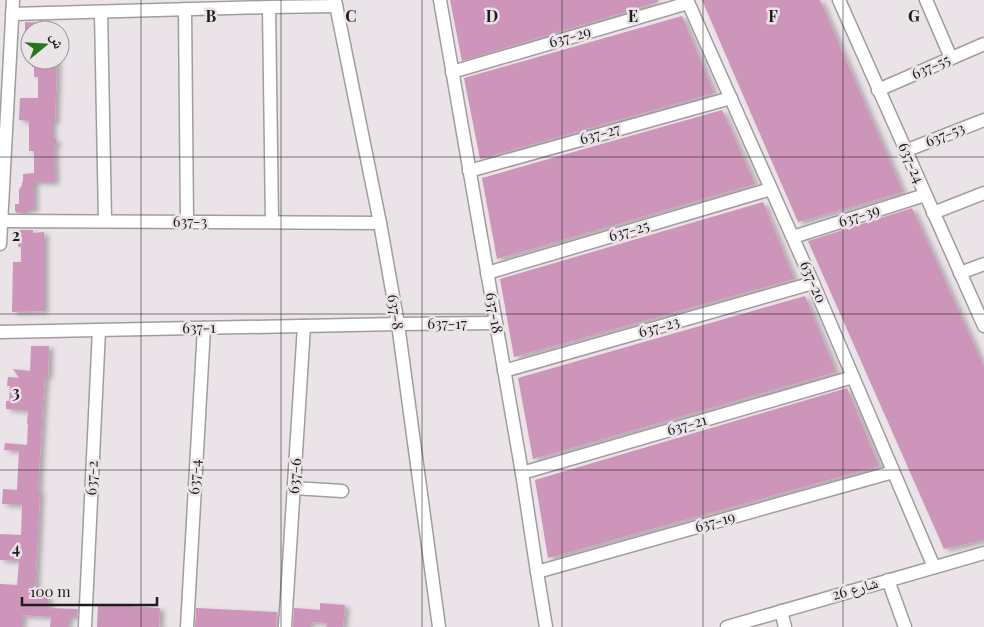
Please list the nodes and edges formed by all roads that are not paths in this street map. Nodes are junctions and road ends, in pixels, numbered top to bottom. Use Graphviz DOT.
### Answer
graph roads {
  1 [pos="13,0"];
  2 [pos="440,0"];
  3 [pos="839,0"];
  4 [pos="926,0"];
  5 [pos="688,2"];
  6 [pos="336,3"];
  7 [pos="269,6"];
  8 [pos="185,9"];
  9 [pos="102,12"];
  10 [pos="12,14"];
  11 [pos="984,44"];
  12 [pos="951,58"];
  13 [pos="452,72"];
  14 [pos="878,90"];
  15 [pos="731,98"];
  16 [pos="984,120"];
  17 [pos="3,143"];
  18 [pos="905,151"];
  19 [pos="469,171"];
  20 [pos="771,189"];
  21 [pos="984,193"];
  22 [pos="925,195"];
  23 [pos="933,213"];
  24 [pos="1,221"];
  25 [pos="104,221"];
  26 [pos="187,222"];
  27 [pos="272,222"];
  28 [pos="380,223"];
  29 [pos="793,237"];
  30 [pos="0,244"];
  31 [pos="984,264"];
  32 [pos="488,273"];
  33 [pos="960,273"];
  34 [pos="813,283"];
  35 [pos="496,323"];
  36 [pos="398,324"];
  37 [pos="304,326"];
  38 [pos="984,326"];
  39 [pos="204,328"];
  40 [pos="99,330"];
  41 [pos="0,332"];
  42 [pos="504,371"];
  43 [pos="853,377"];
  44 [pos="893,472"];
  45 [pos="522,473"];
  46 [pos="294,488"];
  47 [pos="342,491"];
  48 [pos="984,553"];
  49 [pos="934,567"];
  50 [pos="537,572"];
  51 [pos="888,580"];
  52 [pos="781,611"];
  53 [pos="85,627"];
  54 [pos="187,627"];
  55 [pos="285,627"];
  56 [pos="440,627"];
  57 [pos="546,627"];
  58 [pos="727,627"];
  59 [pos="786,627"];
  60 [pos="905,627"];
  1 -- 10 [label="street"];
  2 -- 13 [label="street, 637-18"];
  3 -- 14 [label="street, 637-24"];
  4 -- 12 [label="street"];
  5 -- 13 [label="street, 637-29"];
  5 -- 15 [label="street, 637-20"];
  6 -- 7 [label="street"];
  6 -- 28 [label="street, 637-8"];
  7 -- 8 [label="street"];
  7 -- 27 [label="street"];
  8 -- 9 [label="street"];
  8 -- 26 [label="street"];
  9 -- 10 [label="street"];
  9 -- 25 [label="street"];
  10 -- 17 [label="street"];
  11 -- 12 [label="street, 637-55"];
  12 -- 14 [label="street, 637-55"];
  13 -- 19 [label="street, 637-18"];
  14 -- 18 [label="street, 637-24"];
  15 -- 19 [label="street, 637-27"];
  15 -- 20 [label="street, 637-20"];
  16 -- 18 [label="street, 637-53"];
  17 -- 24 [label="street"];
  18 -- 22 [label="street, 637-24"];
  19 -- 32 [label="street, 637-18"];
  20 -- 29 [label="street, 637-20"];
  20 -- 32 [label="street, 637-25"];
  21 -- 23 [label="street"];
  22 -- 23 [label="street, 637-24"];
  22 -- 29 [label="street, 637-39"];
  23 -- 33 [label="street, 637-24"];
  24 -- 25 [label="street, 637-3"];
  24 -- 30 [label="street"];
  25 -- 26 [label="street, 637-3"];
  26 -- 27 [label="street, 637-3"];
  27 -- 28 [label="street, 637-3"];
  28 -- 36 [label="street, 637-8"];
  29 -- 34 [label="street, 637-20"];
  31 -- 33 [label="street"];
  32 -- 35 [label="street, 637-18"];
  33 -- 38 [label="street, 637-24"];
  34 -- 42 [label="street, 637-23"];
  34 -- 43 [label="street, 637-20"];
  35 -- 36 [label="street, 637-17"];
  35 -- 42 [label="street, 637-18"];
  36 -- 37 [label="street, 637-1"];
  36 -- 56 [label="street, 637-8"];
  37 -- 39 [label="street, 637-1"];
  37 -- 46 [label="street, 637-6"];
  39 -- 40 [label="street, 637-1"];
  39 -- 54 [label="street, 637-4"];
  40 -- 41 [label="street, 637-1"];
  40 -- 53 [label="street, 637-2"];
  42 -- 45 [label="street, 637-18"];
  43 -- 44 [label="street, 637-20"];
  43 -- 45 [label="street, 637-21"];
  44 -- 49 [label="street, 637-20"];
  44 -- 50 [label="street, 637-19"];
  45 -- 50 [label="street, 637-18"];
  46 -- 47 [label="street"];
  46 -- 55 [label="street, 637-6"];
  48 -- 49 [label="street, شارع 26"];
  49 -- 51 [label="street, شارع 26"];
  50 -- 57 [label="street, 637-18"];
  51 -- 52 [label="street, شارع 26"];
  51 -- 60 [label="street"];
  52 -- 58 [label="street, شارع 26"];
  52 -- 59 [label="street"];
}
